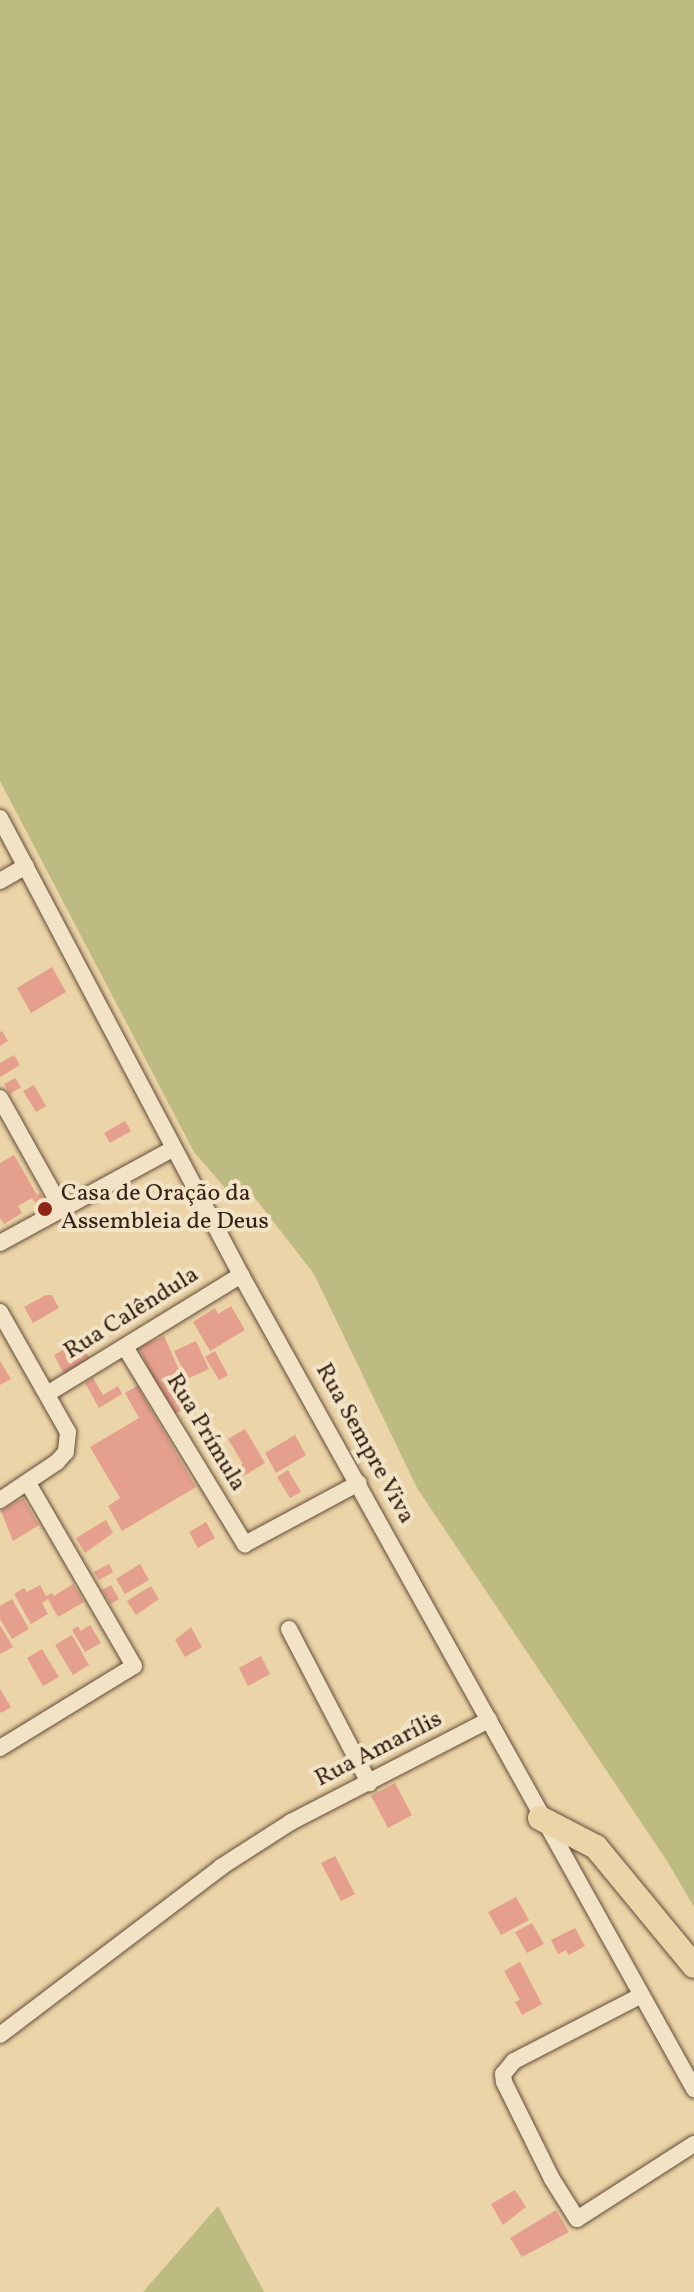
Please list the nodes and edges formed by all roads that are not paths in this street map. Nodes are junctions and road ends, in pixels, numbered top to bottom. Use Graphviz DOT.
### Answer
graph roads {
  1 [pos="0,818"];
  2 [pos="26,866"];
  3 [pos="0,881"];
  4 [pos="0,1098"];
  5 [pos="174,1148"];
  6 [pos="62,1209"];
  7 [pos="0,1243"];
  8 [pos="241,1275"];
  9 [pos="0,1312"];
  10 [pos="125,1347"];
  11 [pos="47,1394"];
  12 [pos="28,1483"];
  13 [pos="359,1483"];
  14 [pos="0,1500"];
  15 [pos="289,1629"];
  16 [pos="489,1720"];
  17 [pos="0,1748"];
  18 [pos="369,1783"];
  19 [pos="540,1818"];
  20 [pos="694,1966"];
  21 [pos="640,1996"];
  22 [pos="0,2035"];
  23 [pos="694,2089"];
  24 [pos="694,2144"];
  1 -- 2 [label="street, Rua Sempre Viva"];
  2 -- 3 [label="street"];
  2 -- 5 [label="street, Rua Sempre Viva"];
  4 -- 6 [label="street"];
  5 -- 6 [label="street"];
  5 -- 8 [label="street, Rua Sempre Viva"];
  6 -- 7 [label="street"];
  8 -- 10 [label="street, Rua Calêndula"];
  8 -- 13 [label="street, Rua Sempre Viva"];
  9 -- 11 [label="street"];
  10 -- 11 [label="street, Rua Calêndula"];
  10 -- 13 [label="street, Rua Prímula"];
  11 -- 12 [label="street"];
  12 -- 14 [label="street"];
  12 -- 17 [label="street"];
  13 -- 16 [label="street, Rua Sempre Viva"];
  15 -- 18 [label="street"];
  16 -- 18 [label="street, Rua Amarílis"];
  16 -- 19 [label="street, Rua Sempre Viva"];
  18 -- 22 [label="street, Rua Amarílis"];
  19 -- 20 [label="main road"];
  19 -- 21 [label="street, Rua Sempre Viva"];
  21 -- 23 [label="street, Rua Sempre Viva"];
  21 -- 24 [label="street"];
}
